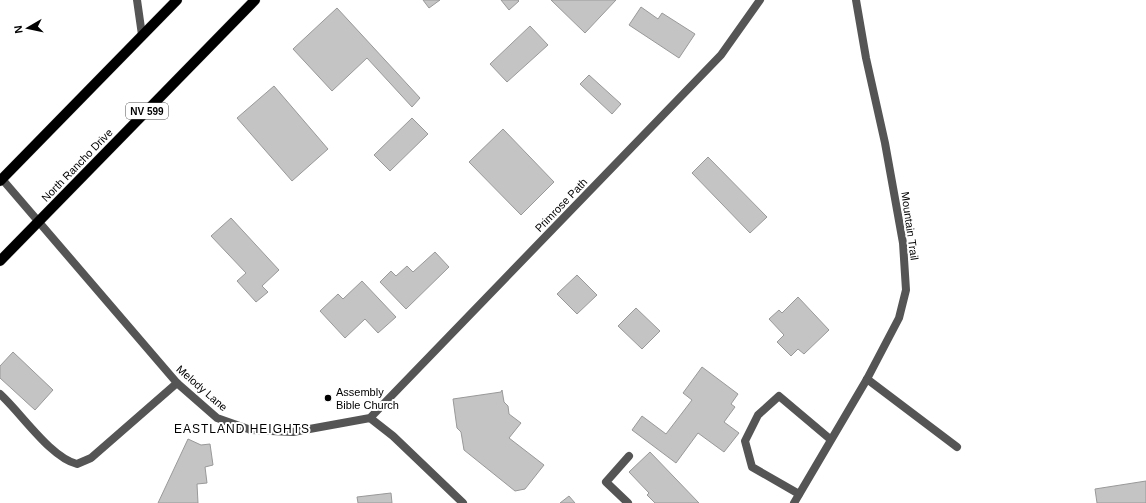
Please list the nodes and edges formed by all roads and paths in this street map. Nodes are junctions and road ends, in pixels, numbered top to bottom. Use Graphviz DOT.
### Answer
graph roads {
  1 [pos="137,0"];
  2 [pos="177,0"];
  3 [pos="255,0"];
  4 [pos="760,0"];
  5 [pos="856,0"];
  6 [pos="142,35"];
  7 [pos="1,180"];
  8 [pos="38,222"];
  9 [pos="0,261"];
  10 [pos="867,379"];
  11 [pos="177,383"];
  12 [pos="0,394"];
  13 [pos="370,418"];
  14 [pos="830,440"];
  15 [pos="957,447"];
  16 [pos="629,456"];
  17 [pos="799,494"];
  18 [pos="463,503"];
  19 [pos="628,503"];
  20 [pos="794,503"];
  1 -- 6 [label="street"];
  2 -- 6 [label="main road"];
  3 -- 8 [label="main road, North Rancho Drive / NV 599"];
  4 -- 13 [label="street, Primrose Path"];
  5 -- 10 [label="street, Mountain Trail"];
  6 -- 7 [label="main road"];
  7 -- 8 [label="street, Melody Lane"];
  8 -- 9 [label="main road, North Rancho Drive / NV 599"];
  8 -- 11 [label="street, Melody Lane"];
  10 -- 14 [label="street, Mountain Trail"];
  10 -- 15 [label="street"];
  11 -- 12 [label="street"];
  11 -- 13 [label="street, Melody Lane"];
  13 -- 18 [label="street"];
  14 -- 17 [label="street, Mountain Trail"];
  14 -- 17 [label="street"];
  16 -- 19 [label="street"];
  17 -- 20 [label="street, Mountain Trail"];
}
